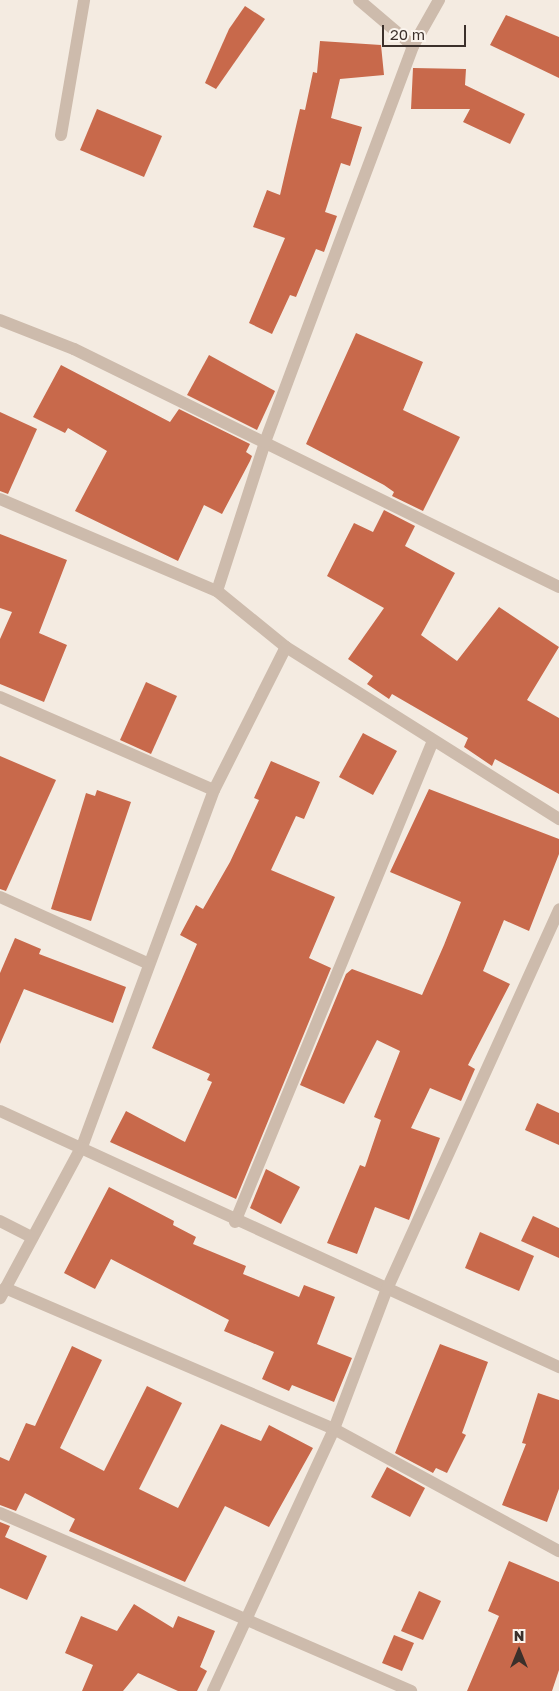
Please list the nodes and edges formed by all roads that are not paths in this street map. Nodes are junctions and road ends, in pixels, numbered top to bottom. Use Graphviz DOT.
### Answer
graph roads {
  1 [pos="84,0"];
  2 [pos="359,0"];
  3 [pos="438,0"];
  4 [pos="413,46"];
  5 [pos="61,135"];
  6 [pos="0,320"];
  7 [pos="265,442"];
  8 [pos="0,498"];
  9 [pos="559,587"];
  10 [pos="217,591"];
  11 [pos="286,647"];
  12 [pos="0,696"];
  13 [pos="432,743"];
  14 [pos="214,790"];
  15 [pos="559,819"];
  16 [pos="0,896"];
  17 [pos="559,909"];
  18 [pos="149,964"];
  19 [pos="0,1111"];
  20 [pos="82,1146"];
  21 [pos="0,1221"];
  22 [pos="235,1222"];
  23 [pos="32,1238"];
  24 [pos="388,1289"];
  25 [pos="3,1293"];
  26 [pos="559,1367"];
  27 [pos="334,1429"];
  28 [pos="0,1513"];
  29 [pos="559,1551"];
  30 [pos="243,1621"];
  31 [pos="212,1691"];
  32 [pos="411,1691"];
  1 -- 5 [label="street"];
  2 -- 4 [label="street"];
  3 -- 4 [label="street"];
  4 -- 7 [label="street"];
  6 -- 7 [label="street"];
  7 -- 9 [label="street"];
  7 -- 10 [label="street"];
  8 -- 10 [label="street"];
  10 -- 11 [label="street"];
  11 -- 13 [label="street"];
  11 -- 14 [label="street"];
  12 -- 14 [label="street"];
  13 -- 15 [label="street"];
  13 -- 22 [label="street"];
  14 -- 18 [label="street"];
  16 -- 18 [label="street"];
  17 -- 24 [label="street"];
  18 -- 20 [label="street"];
  19 -- 20 [label="street"];
  20 -- 22 [label="street"];
  20 -- 23 [label="street"];
  21 -- 23 [label="street"];
  22 -- 24 [label="street"];
  23 -- 25 [label="street"];
  24 -- 26 [label="street"];
  24 -- 27 [label="street"];
  25 -- 27 [label="street"];
  27 -- 29 [label="street"];
  27 -- 30 [label="street"];
  28 -- 30 [label="street"];
  30 -- 31 [label="street"];
  30 -- 32 [label="street"];
}
